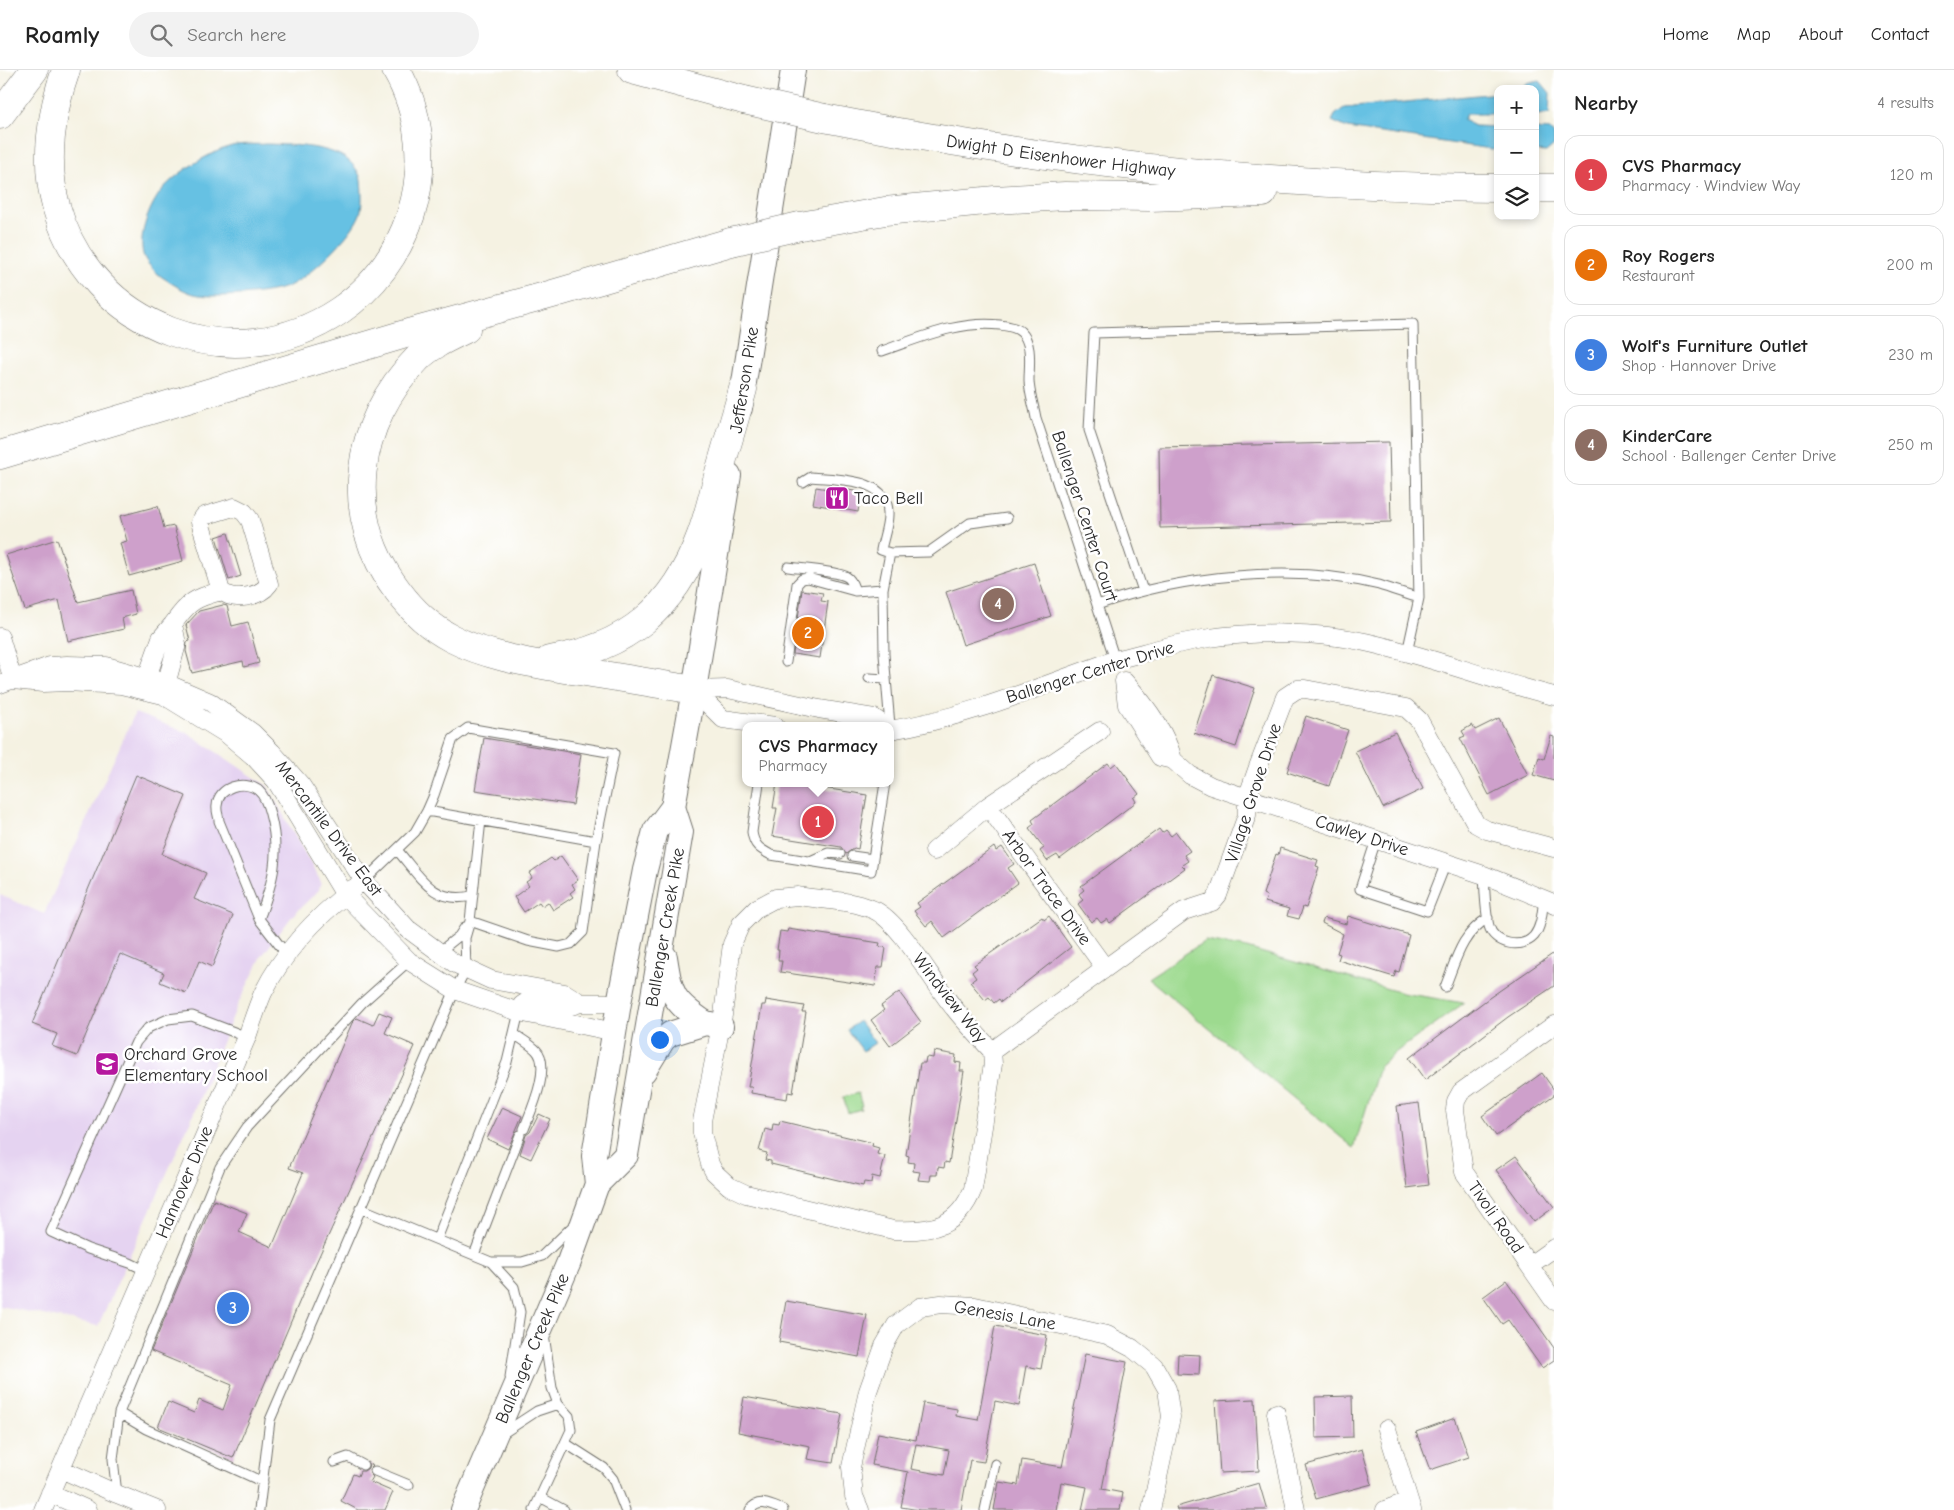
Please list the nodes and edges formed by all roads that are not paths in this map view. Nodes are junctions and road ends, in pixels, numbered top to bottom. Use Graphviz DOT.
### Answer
graph roads {
  1 [pos="34,70"];
  2 [pos="66,70"];
  3 [pos="396,70"];
  4 [pos="632,70"];
  5 [pos="793,70"];
  6 [pos="0,115"];
  7 [pos="1440,188"];
  8 [pos="1494,188"];
  9 [pos="1539,188"];
  10 [pos="1554,188"];
  11 [pos="549,296"];
  12 [pos="882,351"];
  13 [pos="743,389"];
  14 [pos="0,455"];
  15 [pos="803,482"];
  16 [pos="1008,518"];
  17 [pos="890,554"];
  18 [pos="788,567"];
  19 [pos="883,589"];
  20 [pos="221,591"];
  21 [pos="855,591"];
  22 [pos="1143,591"];
  23 [pos="1419,598"];
  24 [pos="1096,606"];
  25 [pos="174,624"];
  26 [pos="0,637"];
  27 [pos="1407,653"];
  28 [pos="1115,660"];
  29 [pos="530,662"];
  30 [pos="786,662"];
  31 [pos="869,678"];
  32 [pos="886,679"];
  33 [pos="6,682"];
  34 [pos="146,684"];
  35 [pos="165,689"];
  36 [pos="694,690"];
  37 [pos="1554,696"];
  38 [pos="747,722"];
  39 [pos="880,722"];
  40 [pos="890,722"];
  41 [pos="894,729"];
  42 [pos="1100,731"];
  43 [pos="759,787"];
  44 [pos="884,787"];
  45 [pos="1247,798"];
  46 [pos="988,806"];
  47 [pos="673,807"];
  48 [pos="427,811"];
  49 [pos="481,820"];
  50 [pos="1376,840"];
  51 [pos="596,841"];
  52 [pos="1554,848"];
  53 [pos="397,850"];
  54 [pos="934,851"];
  55 [pos="840,854"];
  56 [pos="852,856"];
  57 [pos="873,859"];
  58 [pos="810,861"];
  59 [pos="1446,863"];
  60 [pos="1484,875"];
  61 [pos="364,881"];
  62 [pos="345,895"];
  63 [pos="472,896"];
  64 [pos="1551,900"];
  65 [pos="1488,918"];
  66 [pos="259,919"];
  67 [pos="470,920"];
  68 [pos="663,940"];
  69 [pos="439,952"];
  70 [pos="287,955"];
  71 [pos="410,961"];
  72 [pos="1105,968"];
  73 [pos="466,969"];
  74 [pos="1445,987"];
  75 [pos="455,990"];
  76 [pos="581,1003"];
  77 [pos="619,1003"];
  78 [pos="519,1012"];
  79 [pos="1554,1024"];
  80 [pos="713,1025"];
  81 [pos="616,1032"];
  82 [pos="514,1034"];
  83 [pos="247,1037"];
  84 [pos="992,1051"];
  85 [pos="640,1076"];
  86 [pos="597,1184"];
  87 [pos="360,1208"];
  88 [pos="586,1214"];
  89 [pos="437,1239"];
  90 [pos="1554,1248"];
  91 [pos="474,1255"];
  92 [pos="491,1262"];
  93 [pos="1530,1266"];
  94 [pos="145,1270"];
  95 [pos="1554,1301"];
  96 [pos="542,1324"];
  97 [pos="558,1404"];
  98 [pos="504,1410"];
  99 [pos="1276,1412"];
  100 [pos="119,1413"];
  101 [pos="1387,1429"];
  102 [pos="492,1442"];
  103 [pos="565,1443"];
  104 [pos="334,1462"];
  105 [pos="995,1464"];
  106 [pos="363,1465"];
  107 [pos="61,1469"];
  108 [pos="375,1471"];
  109 [pos="262,1482"];
  110 [pos="409,1485"];
  111 [pos="50,1493"];
  112 [pos="117,1494"];
  113 [pos="540,1497"];
  114 [pos="1411,1505"];
  115 [pos="43,1510"];
  116 [pos="88,1510"];
  117 [pos="157,1510"];
  118 [pos="259,1510"];
  119 [pos="463,1510"];
  120 [pos="534,1510"];
  121 [pos="564,1510"];
  122 [pos="625,1510"];
  123 [pos="750,1510"];
  124 [pos="783,1510"];
  125 [pos="860,1510"];
  126 [pos="985,1510"];
  127 [pos="1151,1510"];
  128 [pos="1296,1510"];
  129 [pos="1385,1510"];
  1 -- 6 [label="highway"];
  2 -- 3 [label="highway"];
  4 -- 7 [label="highway, Dwight D Eisenhower Highway, bridge"];
  5 -- 13 [label="main road, Jefferson Pike"];
  7 -- 8 [label="highway, Dwight D Eisenhower Highway"];
  7 -- 11 [label="highway, bridge"];
  9 -- 10 [label="highway"];
  11 -- 14 [label="highway"];
  11 -- 29 [label="highway"];
  12 -- 24 [label="lane, Ballenger Center Court"];
  13 -- 29 [label="highway"];
  13 -- 36 [label="main road, Jefferson Pike"];
  15 -- 17 [label="lane"];
  16 -- 17 [label="lane"];
  17 -- 19 [label="lane"];
  18 -- 21 [label="lane"];
  19 -- 21 [label="lane"];
  19 -- 32 [label="lane"];
  20 -- 20 [label="street"];
  20 -- 25 [label="street"];
  21 -- 30 [label="lane"];
  22 -- 23 [label="lane"];
  22 -- 23 [label="lane"];
  22 -- 24 [label="lane"];
  23 -- 27 [label="lane"];
  24 -- 28 [label="lane, Ballenger Center Court"];
  25 -- 34 [label="street"];
  25 -- 35 [label="street"];
  26 -- 33 [label="street"];
  27 -- 28 [label="street, Ballenger Center Drive"];
  27 -- 37 [label="street, Ballenger Center Drive"];
  28 -- 41 [label="street, Ballenger Center Drive"];
  28 -- 45 [label="street, Cawley Drive"];
  29 -- 36 [label="highway"];
  31 -- 32 [label="lane"];
  32 -- 40 [label="lane"];
  33 -- 34 [label="street, Mercantile Drive East"];
  34 -- 35 [label="street, Mercantile Drive East"];
  35 -- 61 [label="street, Mercantile Drive East"];
  35 -- 62 [label="street, Mercantile Drive East"];
  36 -- 38 [label="street"];
  36 -- 39 [label="street"];
  36 -- 47 [label="main road, Ballenger Creek Pike"];
  42 -- 46 [label="street"];
  43 -- 58 [label="lane"];
  44 -- 57 [label="lane"];
  45 -- 50 [label="street, Cawley Drive"];
  45 -- 52 [label="street, Village Grove Drive"];
  45 -- 72 [label="street, Village Grove Drive"];
  46 -- 54 [label="street"];
  46 -- 72 [label="street, Arbor Trace Drive"];
  47 -- 68 [label="main road, Ballenger Creek Pike"];
  47 -- 77 [label="main road, Ballenger Creek Pike"];
  48 -- 49 [label="lane"];
  48 -- 51 [label="lane"];
  48 -- 53 [label="lane"];
  49 -- 51 [label="lane"];
  49 -- 63 [label="lane"];
  50 -- 59 [label="street, Cawley Drive"];
  50 -- 59 [label="lane"];
  51 -- 67 [label="lane"];
  53 -- 61 [label="lane"];
  53 -- 63 [label="lane"];
  55 -- 58 [label="lane"];
  56 -- 57 [label="lane"];
  57 -- 58 [label="lane"];
  59 -- 60 [label="street, Cawley Drive"];
  60 -- 64 [label="street, Cawley Drive"];
  60 -- 65 [label="lane"];
  61 -- 62 [label="street, Hannover Drive"];
  61 -- 69 [label="street, Mercantile Drive East"];
  62 -- 70 [label="street, Hannover Drive"];
  62 -- 71 [label="street, Mercantile Drive East"];
  63 -- 67 [label="lane"];
  64 -- 65 [label="lane"];
  65 -- 74 [label="lane"];
  66 -- 66 [label="lane"];
  66 -- 70 [label="lane"];
  67 -- 69 [label="lane"];
  67 -- 73 [label="lane"];
  68 -- 80 [label="main road"];
  68 -- 85 [label="main road, Ballenger Creek Pike"];
  69 -- 73 [label="street, Mercantile Drive East"];
  70 -- 83 [label="street, Hannover Drive"];
  71 -- 75 [label="street, Mercantile Drive East"];
  71 -- 100 [label="lane"];
  72 -- 84 [label="street, Village Grove Drive"];
  73 -- 75 [label="lane"];
  73 -- 76 [label="street, Mercantile Drive East"];
  75 -- 78 [label="street, Mercantile Drive East"];
  75 -- 87 [label="lane"];
  76 -- 77 [label="street, Mercantile Drive East"];
  76 -- 78 [label="street, Mercantile Drive East"];
  77 -- 81 [label="main road, Ballenger Creek Pike"];
  78 -- 81 [label="street, Mercantile Drive East"];
  78 -- 82 [label="lane"];
  79 -- 93 [label="street, Tivoli Road"];
  80 -- 84 [label="street, Windview Way"];
  80 -- 84 [label="street, Windview Way"];
  80 -- 85 [label="main road"];
  81 -- 86 [label="main road, Ballenger Creek Pike"];
  82 -- 89 [label="lane"];
  82 -- 91 [label="lane"];
  83 -- 94 [label="street, Hannover Drive"];
  83 -- 94 [label="lane"];
  85 -- 86 [label="main road, Ballenger Creek Pike"];
  86 -- 88 [label="main road, Ballenger Creek Pike"];
  87 -- 89 [label="lane"];
  87 -- 109 [label="lane"];
  88 -- 92 [label="lane"];
  88 -- 96 [label="main road, Ballenger Creek Pike"];
  89 -- 91 [label="lane"];
  90 -- 93 [label="street"];
  91 -- 92 [label="lane"];
  92 -- 98 [label="lane"];
  93 -- 95 [label="street, Tivoli Road"];
  94 -- 107 [label="street, Hannover Drive"];
  96 -- 97 [label="lane"];
  96 -- 98 [label="main road, Ballenger Creek Pike"];
  97 -- 102 [label="lane"];
  97 -- 103 [label="lane"];
  98 -- 102 [label="main road, Ballenger Creek Pike"];
  99 -- 128 [label="street"];
  100 -- 109 [label="lane"];
  100 -- 112 [label="lane"];
  101 -- 114 [label="street"];
  102 -- 119 [label="main road, Ballenger Creek Pike"];
  103 -- 113 [label="lane"];
  103 -- 122 [label="lane"];
  104 -- 106 [label="lane"];
  105 -- 126 [label="lane"];
  107 -- 111 [label="street, Hannover Drive"];
  107 -- 112 [label="street"];
  108 -- 110 [label="lane"];
  109 -- 118 [label="lane"];
  111 -- 115 [label="street, Hannover Drive"];
  111 -- 116 [label="street"];
  112 -- 117 [label="street"];
  113 -- 120 [label="lane"];
  113 -- 121 [label="lane"];
  114 -- 129 [label="street"];
  123 -- 124 [label="lane"];
  125 -- 127 [label="street, Genesis Lane"];
}
